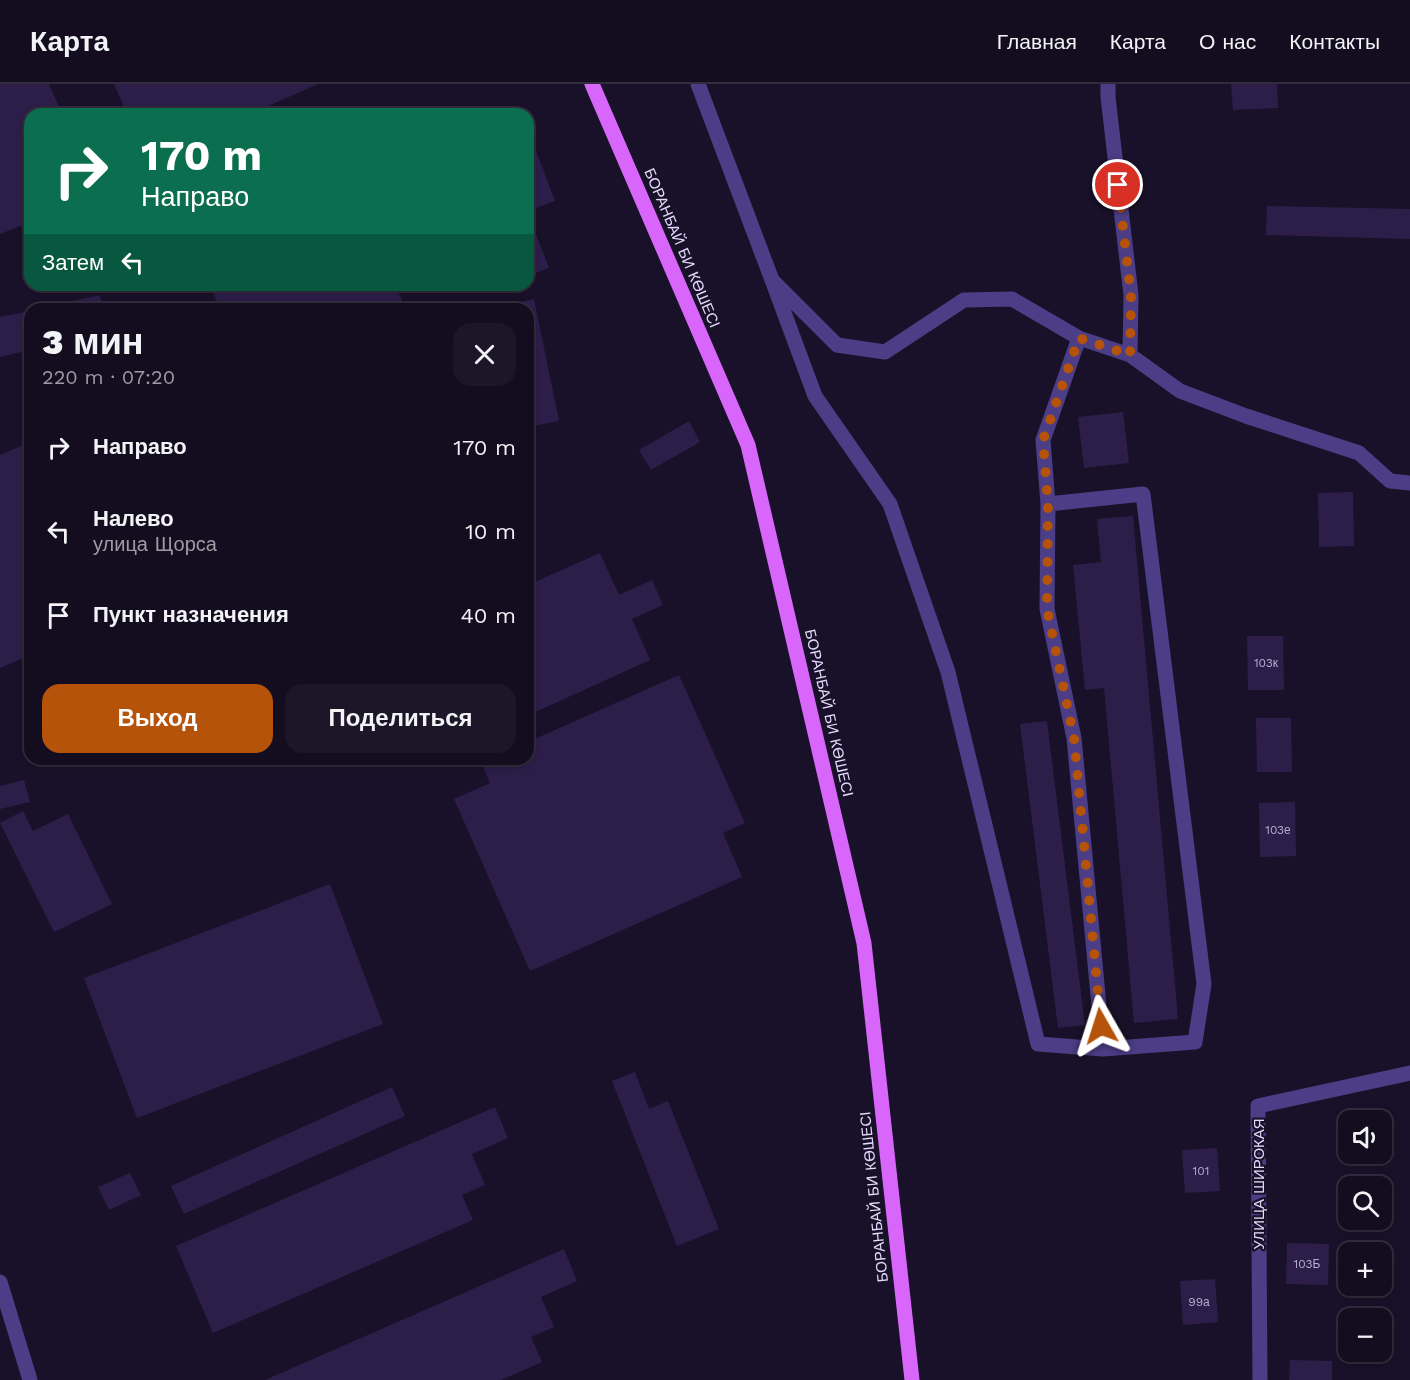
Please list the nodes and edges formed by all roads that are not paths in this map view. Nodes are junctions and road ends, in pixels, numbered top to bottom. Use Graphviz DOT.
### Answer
graph roads {
  1 [pos="592,84"];
  2 [pos="698,84"];
  3 [pos="1108,84"];
  4 [pos="772,280"];
  5 [pos="1079,338"];
  6 [pos="1130,355"];
  7 [pos="1410,483"];
  8 [pos="1048,504"];
  9 [pos="1103,1049"];
  10 [pos="1410,1073"];
  11 [pos="0,1282"];
  12 [pos="30,1380"];
  13 [pos="912,1380"];
  14 [pos="1260,1380"];
  1 -- 13 [label="main road, БОРАНБАЙ БИ КӨШЕСІ"];
  2 -- 4 [label="street"];
  3 -- 6 [label="street"];
  4 -- 5 [label="street"];
  4 -- 9 [label="street"];
  5 -- 6 [label="street"];
  5 -- 8 [label="street"];
  6 -- 7 [label="street"];
  8 -- 9 [label="street"];
  8 -- 9 [label="street"];
  10 -- 14 [label="street, УЛИЦА ШИРОКАЯ"];
  11 -- 12 [label="street"];
}
